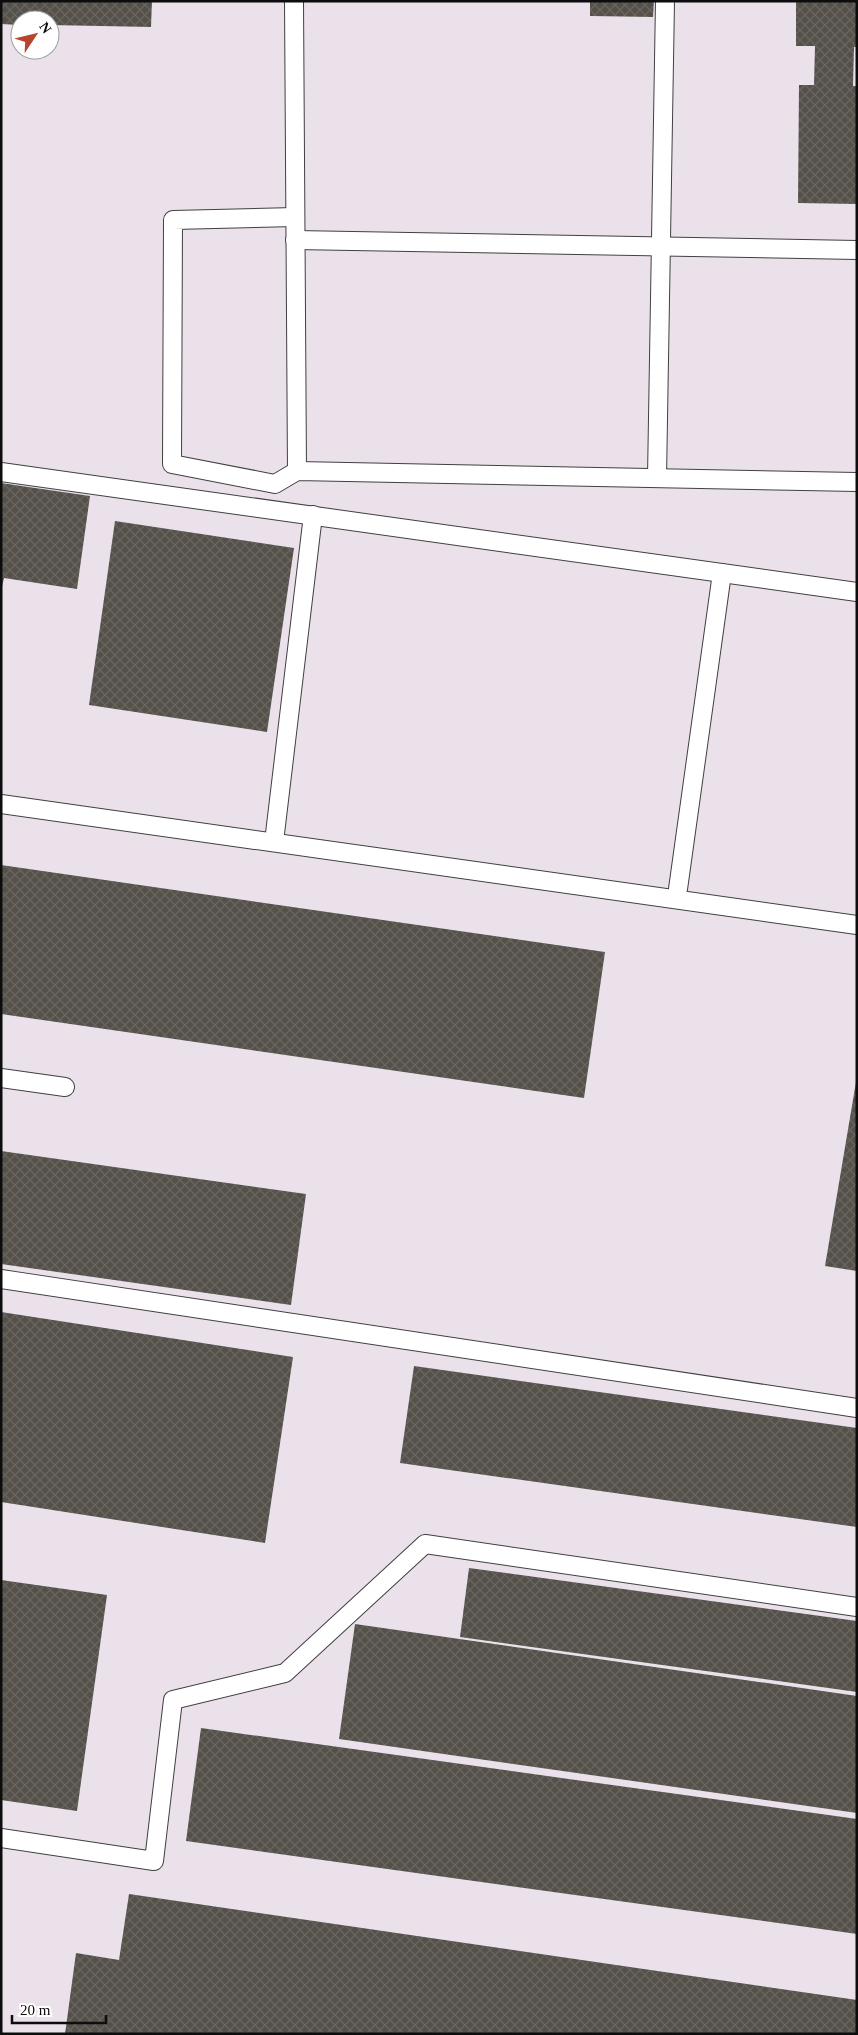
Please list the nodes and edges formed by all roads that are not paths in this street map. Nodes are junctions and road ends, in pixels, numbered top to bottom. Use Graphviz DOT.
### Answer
graph roads {
  1 [pos="294,1"];
  2 [pos="666,1"];
  3 [pos="295,217"];
  4 [pos="295,240"];
  5 [pos="662,246"];
  6 [pos="857,250"];
  7 [pos="297,471"];
  8 [pos="1,472"];
  9 [pos="657,478"];
  10 [pos="857,482"];
  11 [pos="313,516"];
  12 [pos="722,573"];
  13 [pos="857,592"];
  14 [pos="1,804"];
  15 [pos="274,842"];
  16 [pos="678,889"];
  17 [pos="857,925"];
  18 [pos="1,1078"];
  19 [pos="65,1087"];
  20 [pos="1,1278"];
  21 [pos="857,1408"];
  22 [pos="857,1607"];
  23 [pos="1,1838"];
  1 -- 3 [label="lane"];
  2 -- 5 [label="lane"];
  3 -- 4 [label="lane"];
  3 -- 7 [label="lane"];
  4 -- 5 [label="lane"];
  4 -- 7 [label="lane"];
  5 -- 6 [label="lane"];
  5 -- 9 [label="lane"];
  7 -- 9 [label="lane"];
  8 -- 11 [label="lane"];
  9 -- 10 [label="lane"];
  11 -- 12 [label="lane"];
  11 -- 15 [label="lane"];
  12 -- 13 [label="lane"];
  12 -- 16 [label="lane"];
  14 -- 15 [label="lane"];
  15 -- 17 [label="lane"];
  18 -- 19 [label="lane"];
  20 -- 21 [label="lane"];
  22 -- 23 [label="lane"];
}
